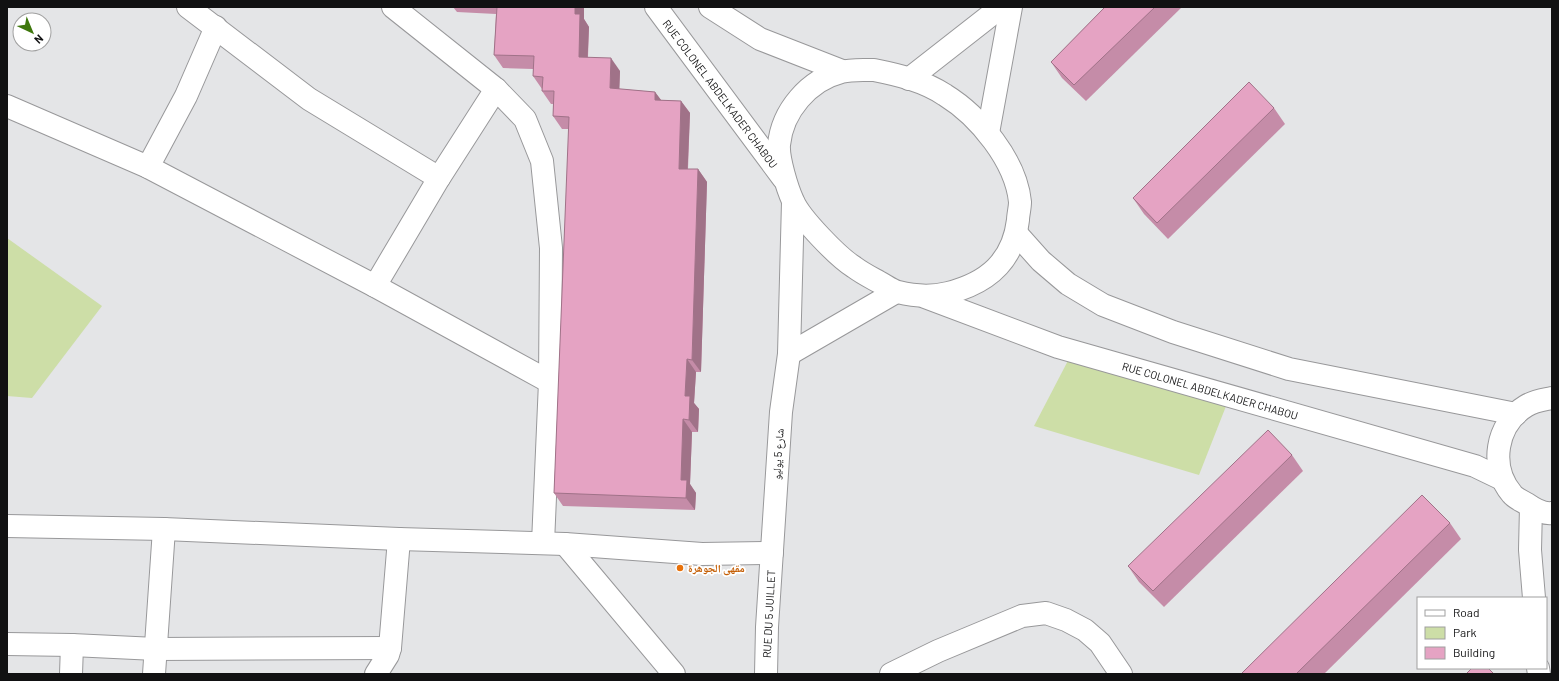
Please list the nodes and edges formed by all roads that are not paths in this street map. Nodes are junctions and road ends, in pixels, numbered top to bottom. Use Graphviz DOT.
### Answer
graph roads {
  1 [pos="188,7"];
  2 [pos="393,7"];
  3 [pos="656,7"];
  4 [pos="710,7"];
  5 [pos="1001,7"];
  6 [pos="1011,7"];
  7 [pos="216,27"];
  8 [pos="842,71"];
  9 [pos="909,79"];
  10 [pos="496,89"];
  11 [pos="7,106"];
  12 [pos="988,133"];
  13 [pos="148,167"];
  14 [pos="440,178"];
  15 [pos="785,181"];
  16 [pos="793,202"];
  17 [pos="1016,233"];
  18 [pos="376,286"];
  19 [pos="896,292"];
  20 [pos="920,296"];
  21 [pos="789,354"];
  22 [pos="550,382"];
  23 [pos="1552,398"];
  24 [pos="1516,414"];
  25 [pos="1502,479"];
  26 [pos="1546,514"];
  27 [pos="7,526"];
  28 [pos="164,529"];
  29 [pos="399,539"];
  30 [pos="543,543"];
  31 [pos="565,544"];
  32 [pos="772,553"];
  33 [pos="1534,597"];
  34 [pos="7,644"];
  35 [pos="72,645"];
  36 [pos="390,648"];
  37 [pos="156,649"];
  38 [pos="71,674"];
  39 [pos="154,674"];
  40 [pos="376,674"];
  41 [pos="674,674"];
  42 [pos="766,674"];
  43 [pos="891,674"];
  44 [pos="1121,674"];
  1 -- 7 [label="street"];
  2 -- 10 [label="street"];
  3 -- 15 [label="street, RUE COLONEL ABDELKADER CHABOU"];
  4 -- 8 [label="street"];
  5 -- 9 [label="street"];
  6 -- 12 [label="street"];
  7 -- 13 [label="street"];
  7 -- 14 [label="street"];
  8 -- 9 [label="street"];
  8 -- 15 [label="street"];
  9 -- 12 [label="street"];
  10 -- 14 [label="street"];
  10 -- 22 [label="street"];
  11 -- 13 [label="street"];
  12 -- 17 [label="street"];
  13 -- 18 [label="street"];
  14 -- 18 [label="street"];
  15 -- 16 [label="street"];
  16 -- 19 [label="street"];
  16 -- 21 [label="street, شارع 5 يوليو"];
  17 -- 20 [label="street"];
  17 -- 24 [label="street"];
  18 -- 22 [label="street"];
  19 -- 20 [label="street"];
  19 -- 21 [label="street"];
  20 -- 25 [label="street, RUE COLONEL ABDELKADER CHABOU"];
  21 -- 32 [label="street, شارع 5 يوليو"];
  22 -- 30 [label="street"];
  23 -- 24 [label="street"];
  24 -- 25 [label="street"];
  25 -- 26 [label="street"];
  26 -- 33 [label="street"];
  27 -- 28 [label="street"];
  28 -- 29 [label="street"];
  28 -- 37 [label="street"];
  29 -- 30 [label="street"];
  29 -- 36 [label="street"];
  30 -- 31 [label="street"];
  31 -- 32 [label="street"];
  31 -- 41 [label="street"];
  32 -- 42 [label="street, RUE DU 5 JUILLET"];
  34 -- 35 [label="street"];
  35 -- 37 [label="street"];
  35 -- 38 [label="street"];
  36 -- 37 [label="street"];
  36 -- 40 [label="street"];
  37 -- 39 [label="street"];
  43 -- 44 [label="street"];
}
